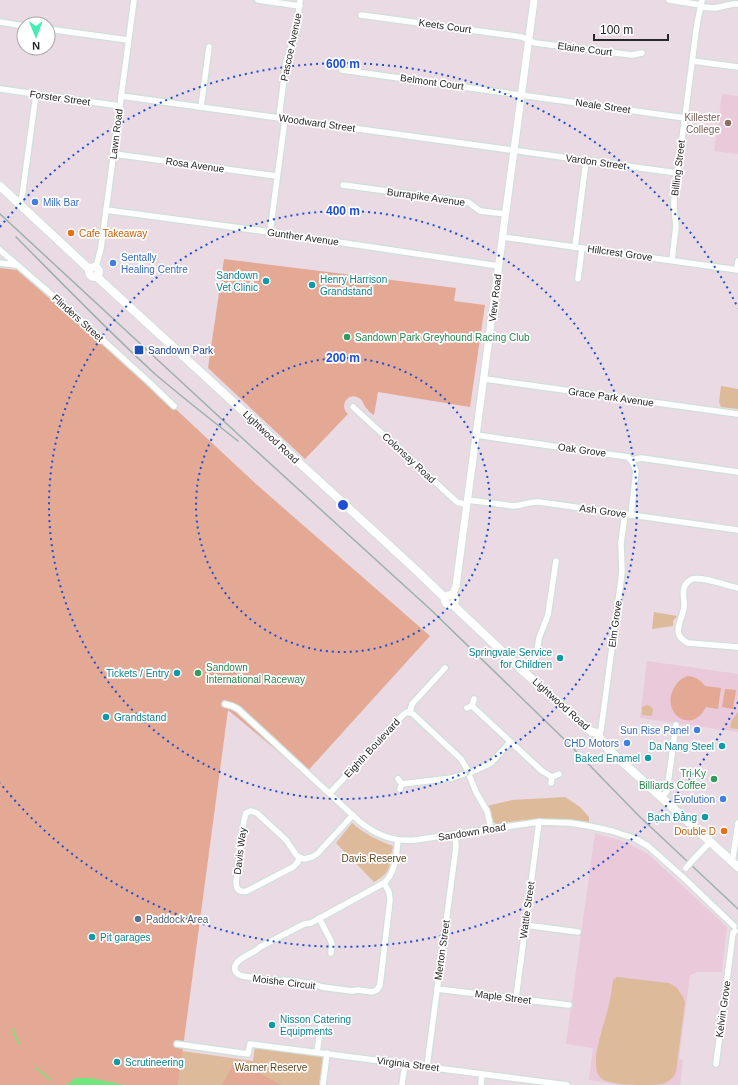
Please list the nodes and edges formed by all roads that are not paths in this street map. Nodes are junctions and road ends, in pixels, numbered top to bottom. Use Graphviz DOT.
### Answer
graph roads {
  1 [pos="134,0"];
  2 [pos="258,0"];
  3 [pos="534,0"];
  4 [pos="669,0"];
  5 [pos="300,3"];
  6 [pos="701,4"];
  7 [pos="738,4"];
  8 [pos="361,15"];
  9 [pos="0,22"];
  10 [pos="16,25"];
  11 [pos="56,30"];
  12 [pos="529,39"];
  13 [pos="128,40"];
  14 [pos="209,48"];
  15 [pos="642,53"];
  16 [pos="693,61"];
  17 [pos="738,67"];
  18 [pos="342,70"];
  19 [pos="0,89"];
  20 [pos="36,94"];
  21 [pos="521,94"];
  22 [pos="121,96"];
  23 [pos="120,106"];
  24 [pos="201,107"];
  25 [pos="282,118"];
  26 [pos="685,118"];
  27 [pos="514,151"];
  28 [pos="114,154"];
  29 [pos="586,161"];
  30 [pos="678,173"];
  31 [pos="276,176"];
  32 [pos="343,185"];
  33 [pos="0,186"];
  34 [pos="18,203"];
  35 [pos="106,210"];
  36 [pos="506,214"];
  37 [pos="270,232"];
  38 [pos="503,237"];
  39 [pos="575,247"];
  40 [pos="582,248"];
  41 [pos="0,250"];
  42 [pos="672,260"];
  43 [pos="738,261"];
  44 [pos="0,262"];
  45 [pos="17,265"];
  46 [pos="499,266"];
  47 [pos="92,268"];
  48 [pos="737,270"];
  49 [pos="578,279"];
  50 [pos="484,379"];
  51 [pos="174,406"];
  52 [pos="353,407"];
  53 [pos="738,414"];
  54 [pos="476,435"];
  55 [pos="632,460"];
  56 [pos="738,472"];
  57 [pos="468,503"];
  58 [pos="628,514"];
  59 [pos="738,530"];
  60 [pos="556,560"];
  61 [pos="738,588"];
  62 [pos="450,599"];
  63 [pos="738,647"];
  64 [pos="445,668"];
  65 [pos="524,672"];
  66 [pos="474,699"];
  67 [pos="225,704"];
  68 [pos="410,712"];
  69 [pos="676,725"];
  70 [pos="599,734"];
  71 [pos="510,742"];
  72 [pos="468,773"];
  73 [pos="559,774"];
  74 [pos="400,784"];
  75 [pos="330,794"];
  76 [pos="662,798"];
  77 [pos="353,815"];
  78 [pos="539,822"];
  79 [pos="738,823"];
  80 [pos="491,829"];
  81 [pos="455,834"];
  82 [pos="398,840"];
  83 [pos="710,842"];
  84 [pos="300,858"];
  85 [pos="730,860"];
  86 [pos="738,867"];
  87 [pos="680,875"];
  88 [pos="384,883"];
  89 [pos="319,918"];
  90 [pos="525,926"];
  91 [pos="737,929"];
  92 [pos="578,932"];
  93 [pos="330,953"];
  94 [pos="437,988"];
  95 [pos="516,998"];
  96 [pos="569,1005"];
  97 [pos="321,1025"];
  98 [pos="177,1044"];
  99 [pos="317,1052"];
  100 [pos="328,1053"];
  101 [pos="405,1063"];
  102 [pos="716,1064"];
  103 [pos="427,1066"];
  104 [pos="482,1074"];
  105 [pos="323,1085"];
  106 [pos="402,1085"];
  107 [pos="481,1085"];
  108 [pos="563,1085"];
  1 -- 13 [label="street, Lawn Road"];
  2 -- 5 [label="street"];
  3 -- 12 [label="street, View Road"];
  4 -- 6 [label="street"];
  5 -- 25 [label="street, Pascoe Avenue"];
  6 -- 7 [label="street"];
  6 -- 16 [label="street, Billing Street"];
  8 -- 12 [label="street, Keets Court"];
  9 -- 10 [label="street"];
  11 -- 13 [label="street"];
  12 -- 15 [label="street, Elaine Court"];
  12 -- 21 [label="street, View Road"];
  13 -- 22 [label="street, Lawn Road"];
  14 -- 24 [label="street"];
  16 -- 17 [label="street"];
  16 -- 26 [label="street, Billing Street"];
  18 -- 21 [label="street, Belmont Court"];
  19 -- 20 [label="street, Forster Street"];
  20 -- 23 [label="street, Forster Street"];
  20 -- 34 [label="street"];
  21 -- 26 [label="street, Neale Street"];
  21 -- 27 [label="street, View Road"];
  22 -- 23 [label="street, Lawn Road"];
  22 -- 24 [label="street, Woodward Street"];
  23 -- 28 [label="street, Lawn Road"];
  24 -- 25 [label="street, Woodward Street"];
  25 -- 27 [label="street, Woodward Street"];
  25 -- 31 [label="street, Pascoe Avenue"];
  26 -- 30 [label="street, Billing Street"];
  27 -- 29 [label="street, Vardon Street"];
  27 -- 36 [label="street, View Road"];
  28 -- 31 [label="street, Rosa Avenue"];
  28 -- 35 [label="street, Lawn Road"];
  29 -- 30 [label="street, Vardon Street"];
  29 -- 39 [label="street"];
  30 -- 42 [label="street, Billing Street"];
  31 -- 37 [label="street, Pascoe Avenue"];
  32 -- 36 [label="street, Burrapike Avenue"];
  33 -- 34 [label="main road"];
  34 -- 47 [label="main road"];
  35 -- 37 [label="street, Gunther Avenue"];
  35 -- 47 [label="street, Lawn Road"];
  36 -- 38 [label="street, View Road"];
  37 -- 46 [label="street, Gunther Avenue"];
  38 -- 39 [label="street, Hillcrest Grove"];
  38 -- 46 [label="street, View Road"];
  39 -- 40 [label="street, Hillcrest Grove"];
  40 -- 42 [label="street, Hillcrest Grove"];
  40 -- 49 [label="street"];
  41 -- 45 [label="street, Flinders Street"];
  42 -- 48 [label="street, Hillcrest Grove"];
  43 -- 48 [label="street"];
  44 -- 45 [label="street"];
  45 -- 51 [label="street, Flinders Street"];
  46 -- 50 [label="street, View Road"];
  47 -- 62 [label="main road, Lightwood Road"];
  50 -- 53 [label="street, Grace Park Avenue"];
  50 -- 54 [label="street, View Road"];
  52 -- 57 [label="street, Colonsay Road"];
  54 -- 55 [label="street, Oak Grove"];
  54 -- 57 [label="street, View Road"];
  55 -- 56 [label="street, Oak Grove"];
  55 -- 58 [label="street"];
  57 -- 58 [label="street, Ash Grove"];
  57 -- 62 [label="street, View Road"];
  58 -- 59 [label="street, Ash Grove"];
  58 -- 70 [label="street, Elm Grove"];
  60 -- 65 [label="street"];
  61 -- 63 [label="street"];
  62 -- 65 [label="main road, Lightwood Road"];
  64 -- 68 [label="street"];
  65 -- 70 [label="main road, Lightwood Road"];
  66 -- 71 [label="street"];
  67 -- 75 [label="street, Sandown Road"];
  68 -- 72 [label="street, Eighth Boulevard"];
  68 -- 75 [label="street, Eighth Boulevard"];
  69 -- 76 [label="street"];
  70 -- 76 [label="main road, Lightwood Road"];
  71 -- 72 [label="street"];
  71 -- 73 [label="street"];
  72 -- 74 [label="street"];
  72 -- 80 [label="street, Eighth Boulevard"];
  75 -- 77 [label="street, Sandown Road"];
  76 -- 83 [label="main road, Lightwood Road"];
  77 -- 82 [label="street, Sandown Road"];
  77 -- 84 [label="street, Davis Way"];
  78 -- 80 [label="street, Sandown Road"];
  78 -- 87 [label="street, Sandown Road"];
  78 -- 90 [label="street, Wattle Street"];
  79 -- 85 [label="street"];
  80 -- 81 [label="street, Sandown Road"];
  81 -- 82 [label="street, Sandown Road"];
  81 -- 94 [label="street, Merton Street"];
  82 -- 88 [label="street"];
  83 -- 85 [label="main road, Lightwood Road"];
  83 -- 87 [label="street, bridge"];
  84 -- 84 [label="street, Davis Way"];
  85 -- 86 [label="main road, Lightwood Road"];
  87 -- 91 [label="street, Sandown Road"];
  88 -- 89 [label="street, Moishe Circuit"];
  88 -- 89 [label="street, Moishe Circuit"];
  89 -- 93 [label="street"];
  90 -- 92 [label="street"];
  90 -- 95 [label="street, Wattle Street"];
  91 -- 102 [label="street, Kelvin Grove"];
  94 -- 95 [label="street, Maple Street"];
  94 -- 103 [label="street, Merton Street"];
  95 -- 96 [label="street, Maple Street"];
  97 -- 99 [label="street"];
  98 -- 99 [label="street, Virginia Street"];
  99 -- 100 [label="street, Virginia Street"];
  100 -- 101 [label="street, Virginia Street"];
  100 -- 105 [label="street"];
  101 -- 103 [label="street, Virginia Street"];
  101 -- 106 [label="street"];
  103 -- 104 [label="street, Virginia Street"];
  104 -- 107 [label="street"];
  104 -- 108 [label="street, Virginia Street"];
}
